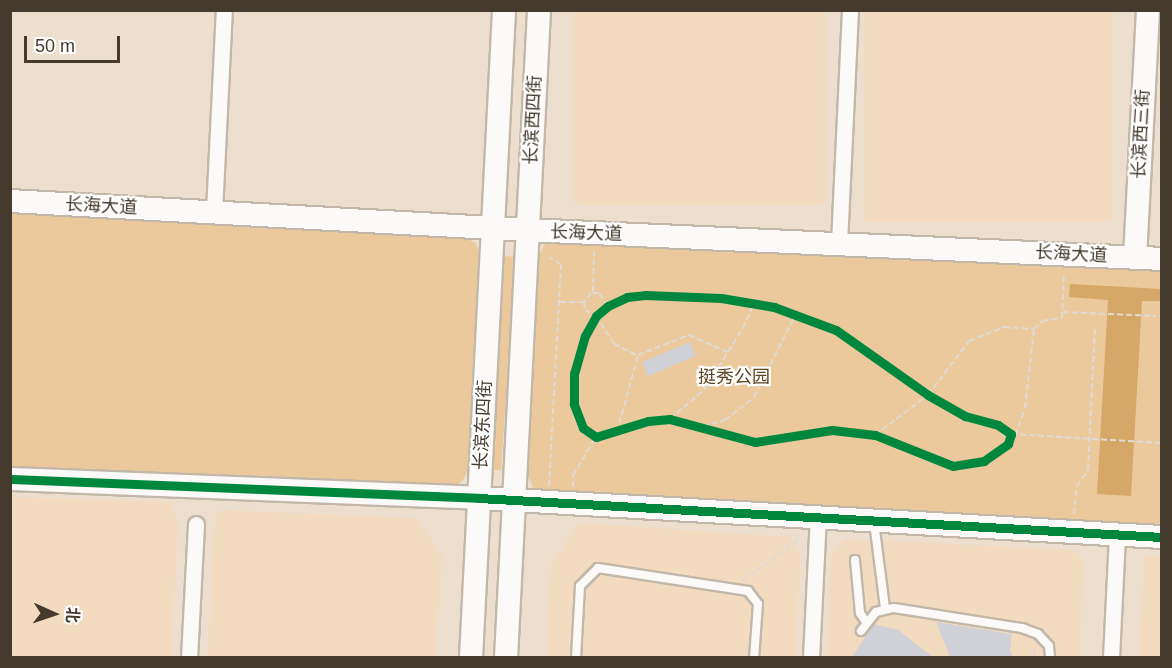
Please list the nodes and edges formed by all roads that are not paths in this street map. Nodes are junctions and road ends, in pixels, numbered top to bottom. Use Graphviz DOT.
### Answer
graph roads {
  1 [pos="224,10"];
  2 [pos="504,10"];
  3 [pos="539,10"];
  4 [pos="850,10"];
  5 [pos="1133,10"];
  6 [pos="1148,10"];
  7 [pos="10,201"];
  8 [pos="214,212"];
  9 [pos="492,229"];
  10 [pos="527,230"];
  11 [pos="839,243"];
  12 [pos="1128,257"];
  13 [pos="1161,259"];
  14 [pos="10,479"];
  15 [pos="479,498"];
  16 [pos="514,500"];
  17 [pos="818,518"];
  18 [pos="874,521"];
  19 [pos="196,524"];
  20 [pos="1117,535"];
  21 [pos="1161,537"];
  22 [pos="855,560"];
  23 [pos="885,608"];
  24 [pos="866,622"];
  25 [pos="861,631"];
  26 [pos="189,657"];
  27 [pos="471,657"];
  28 [pos="506,657"];
  29 [pos="576,657"];
  30 [pos="754,657"];
  31 [pos="811,657"];
  32 [pos="1050,657"];
  33 [pos="1111,657"];
  1 -- 8 [label="street"];
  2 -- 9 [label="street, 长滨西四街"];
  3 -- 10 [label="street, 长滨西四街"];
  4 -- 11 [label="street"];
  5 -- 12 [label="street, 长滨西三街"];
  6 -- 12 [label="street, 长滨西三街"];
  7 -- 8 [label="street, 长海大道"];
  8 -- 9 [label="street, 长海大道"];
  9 -- 10 [label="street, 长海大道"];
  9 -- 15 [label="street, 长滨东四街"];
  10 -- 11 [label="street, 长海大道"];
  10 -- 16 [label="street, 长滨东四街"];
  11 -- 12 [label="street, 长海大道"];
  12 -- 13 [label="street, 长海大道"];
  14 -- 15 [label="street"];
  15 -- 16 [label="street"];
  15 -- 27 [label="street, 长滨东四街"];
  16 -- 17 [label="street"];
  16 -- 28 [label="street, 长滨东四街"];
  17 -- 18 [label="street"];
  17 -- 31 [label="street"];
  18 -- 20 [label="street"];
  18 -- 23 [label="lane"];
  19 -- 26 [label="street"];
  20 -- 21 [label="street"];
  20 -- 33 [label="street"];
  22 -- 24 [label="lane"];
  23 -- 24 [label="lane"];
  23 -- 32 [label="lane"];
  24 -- 25 [label="lane"];
  29 -- 30 [label="lane"];
}
